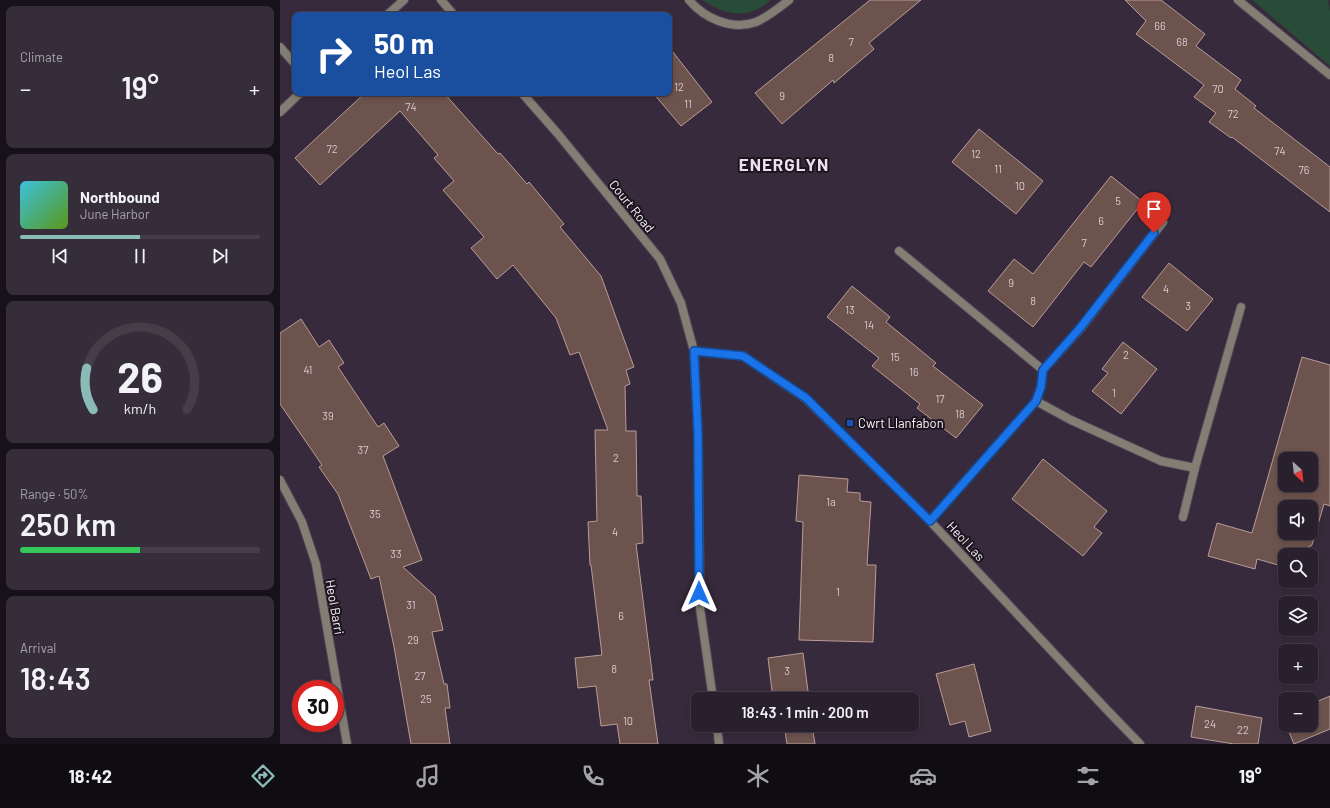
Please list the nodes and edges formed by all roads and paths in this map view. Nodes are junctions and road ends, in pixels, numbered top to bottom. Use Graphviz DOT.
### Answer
graph roads {
  1 [pos="404,0"];
  2 [pos="441,0"];
  3 [pos="689,0"];
  4 [pos="790,0"];
  5 [pos="1238,0"];
  6 [pos="390,12"];
  7 [pos="451,12"];
  8 [pos="280,48"];
  9 [pos="292,61"];
  10 [pos="1330,75"];
  11 [pos="297,96"];
  12 [pos="525,96"];
  13 [pos="280,112"];
  14 [pos="1163,222"];
  15 [pos="899,251"];
  16 [pos="1240,307"];
  17 [pos="694,351"];
  18 [pos="1043,370"];
  19 [pos="1036,401"];
  20 [pos="1195,468"];
  21 [pos="280,480"];
  22 [pos="1182,517"];
  23 [pos="930,521"];
  24 [pos="712,692"];
  25 [pos="718,732"];
  26 [pos="347,744"];
  27 [pos="719,744"];
  28 [pos="1140,744"];
  1 -- 6 [label="street"];
  2 -- 7 [label="street"];
  3 -- 4 [label="street"];
  5 -- 10 [label="street"];
  8 -- 9 [label="street"];
  11 -- 13 [label="street"];
  12 -- 17 [label="street, Court Road"];
  14 -- 18 [label="street"];
  15 -- 18 [label="street"];
  16 -- 20 [label="street"];
  17 -- 23 [label="street, Heol Las"];
  17 -- 24 [label="street, Court Road"];
  18 -- 19 [label="street"];
  19 -- 20 [label="street"];
  19 -- 23 [label="street"];
  20 -- 22 [label="street"];
  21 -- 26 [label="street, Heol Barri"];
  23 -- 28 [label="street, Heol Las"];
  25 -- 27 [label="street"];
}
